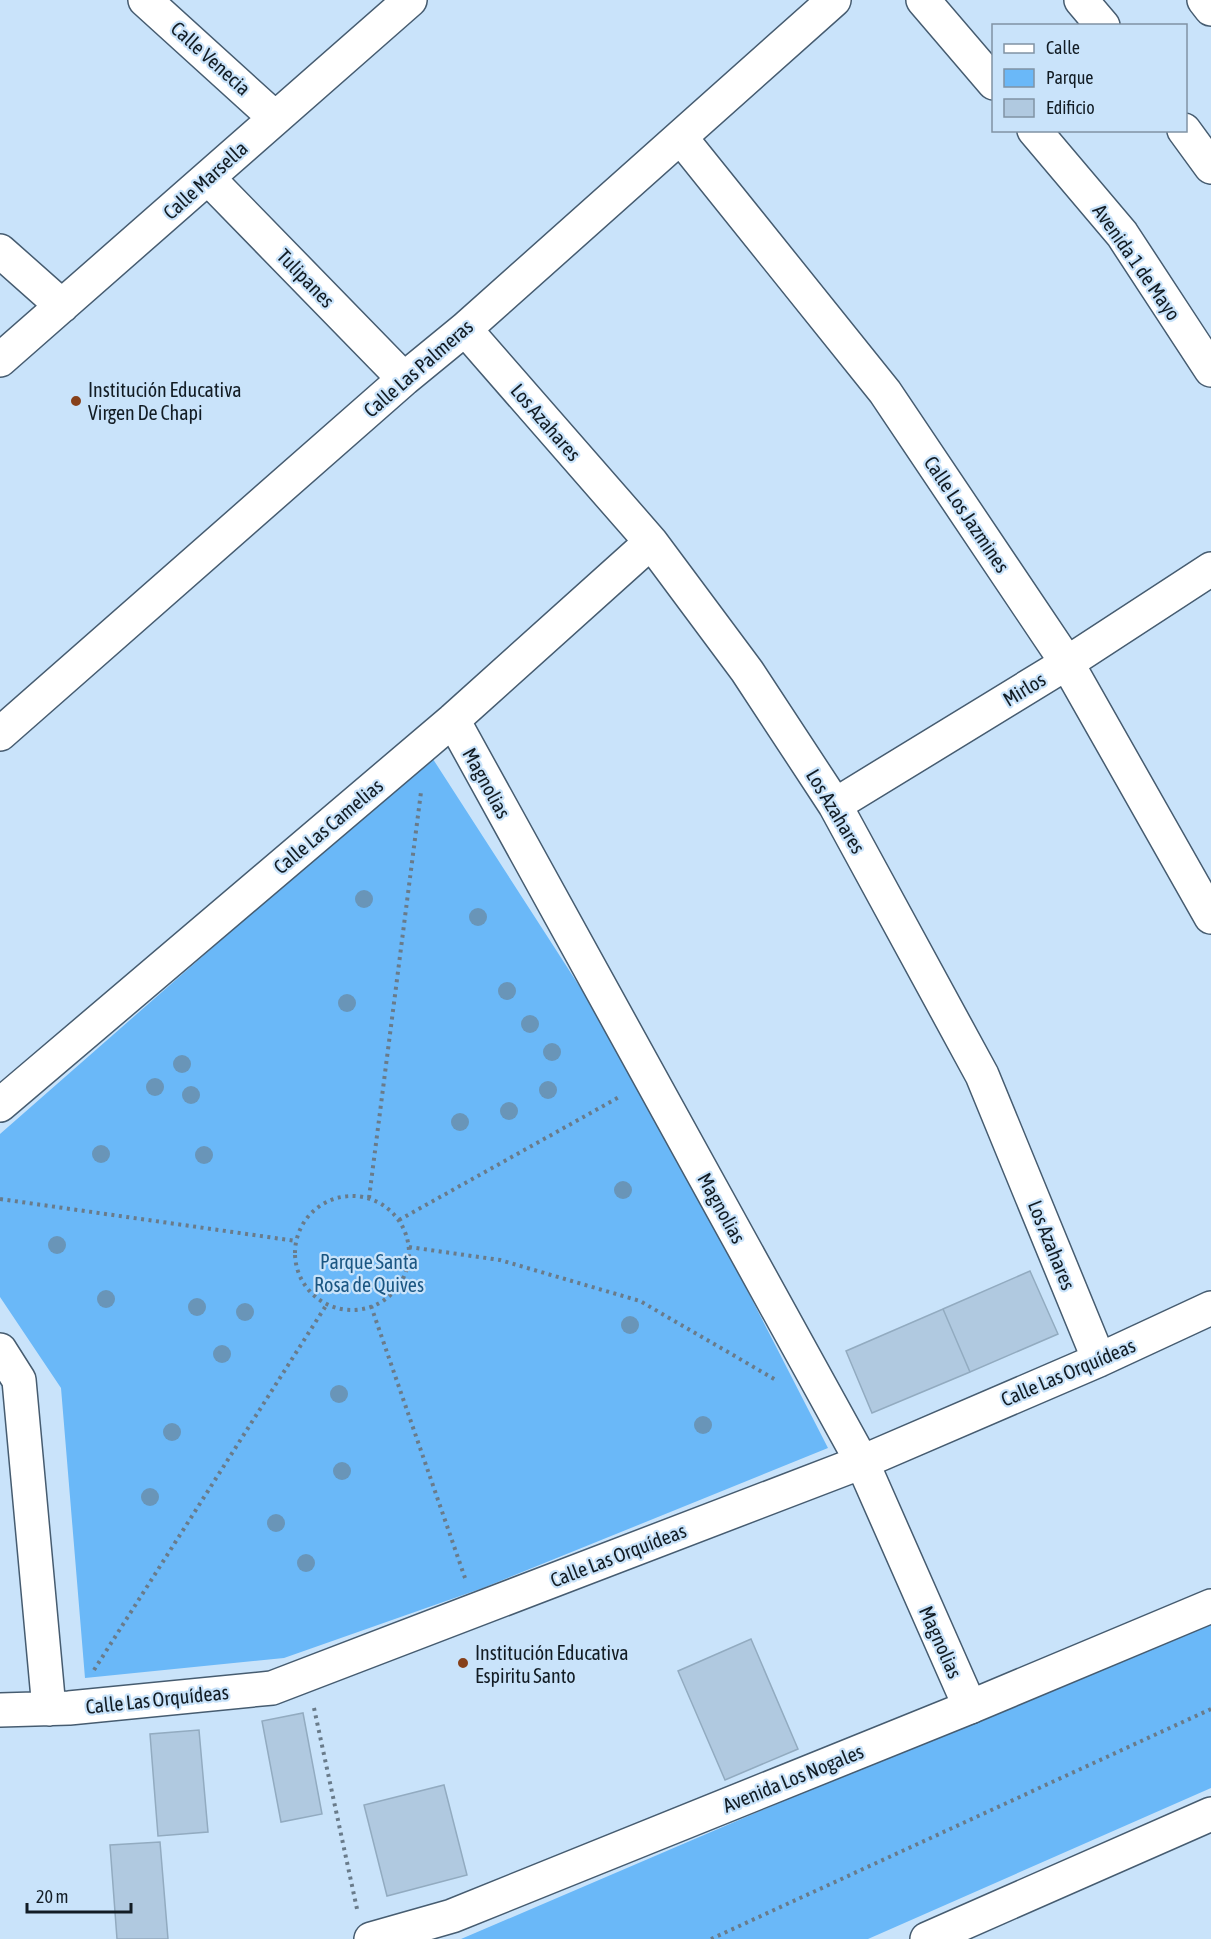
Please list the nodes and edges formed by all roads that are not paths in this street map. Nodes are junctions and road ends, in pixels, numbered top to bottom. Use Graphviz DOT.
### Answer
graph roads {
  1 [pos="146,0"];
  2 [pos="410,0"];
  3 [pos="834,0"];
  4 [pos="923,0"];
  5 [pos="1081,0"];
  6 [pos="1204,0"];
  7 [pos="1211,9"];
  8 [pos="1101,24"];
  9 [pos="992,82"];
  10 [pos="275,118"];
  11 [pos="1036,132"];
  12 [pos="1185,132"];
  13 [pos="681,138"];
  14 [pos="1211,167"];
  15 [pos="208,178"];
  16 [pos="0,251"];
  17 [pos="62,306"];
  18 [pos="465,329"];
  19 [pos="0,360"];
  20 [pos="1211,370"];
  21 [pos="404,379"];
  22 [pos="651,542"];
  23 [pos="1211,569"];
  24 [pos="1067,663"];
  25 [pos="441,730"];
  26 [pos="0,734"];
  27 [pos="835,805"];
  28 [pos="1211,917"];
  29 [pos="0,1105"];
  30 [pos="1211,1308"];
  31 [pos="0,1350"];
  32 [pos="1099,1360"];
  33 [pos="862,1462"];
  34 [pos="1211,1606"];
  35 [pos="970,1707"];
  36 [pos="59,1708"];
  37 [pos="0,1710"];
  38 [pos="1211,1814"];
  39 [pos="365,1928"];
  40 [pos="927,1939"];
  1 -- 10 [label="main road, Calle Venecia"];
  2 -- 10 [label="main road, Calle Marsella"];
  3 -- 13 [label="main road, Calle Las Palmeras"];
  4 -- 9 [label="main road"];
  5 -- 8 [label="main road"];
  6 -- 7 [label="main road"];
  10 -- 15 [label="main road, Calle Marsella"];
  11 -- 20 [label="main road, Avenida 1 de Mayo"];
  12 -- 14 [label="main road"];
  13 -- 18 [label="main road, Calle Las Palmeras"];
  13 -- 24 [label="main road, Calle Los Jazmines"];
  15 -- 17 [label="main road, Calle Marsella"];
  15 -- 21 [label="main road, Tulipanes"];
  16 -- 17 [label="main road"];
  17 -- 19 [label="main road, Calle Marsella"];
  18 -- 21 [label="main road, Calle Las Palmeras"];
  18 -- 22 [label="main road, Los Azahares"];
  21 -- 26 [label="main road, Calle Las Palmeras"];
  22 -- 25 [label="main road, Calle Las Camelias"];
  22 -- 27 [label="main road, Los Azahares"];
  23 -- 24 [label="main road, Mirlos"];
  24 -- 27 [label="main road, Mirlos"];
  24 -- 28 [label="main road, Calle Los Jazmines"];
  25 -- 29 [label="main road, Calle Las Camelias"];
  25 -- 33 [label="main road, Magnolias"];
  27 -- 32 [label="main road, Los Azahares"];
  30 -- 32 [label="main road, Calle Las Orquídeas"];
  31 -- 36 [label="main road"];
  32 -- 33 [label="main road, Calle Las Orquídeas"];
  33 -- 35 [label="main road, Magnolias"];
  33 -- 36 [label="main road, Calle Las Orquídeas"];
  34 -- 35 [label="main road, Avenida Los Nogales"];
  35 -- 39 [label="main road, Avenida Los Nogales"];
  36 -- 37 [label="main road, Calle Las Orquídeas"];
  38 -- 40 [label="main road"];
}
